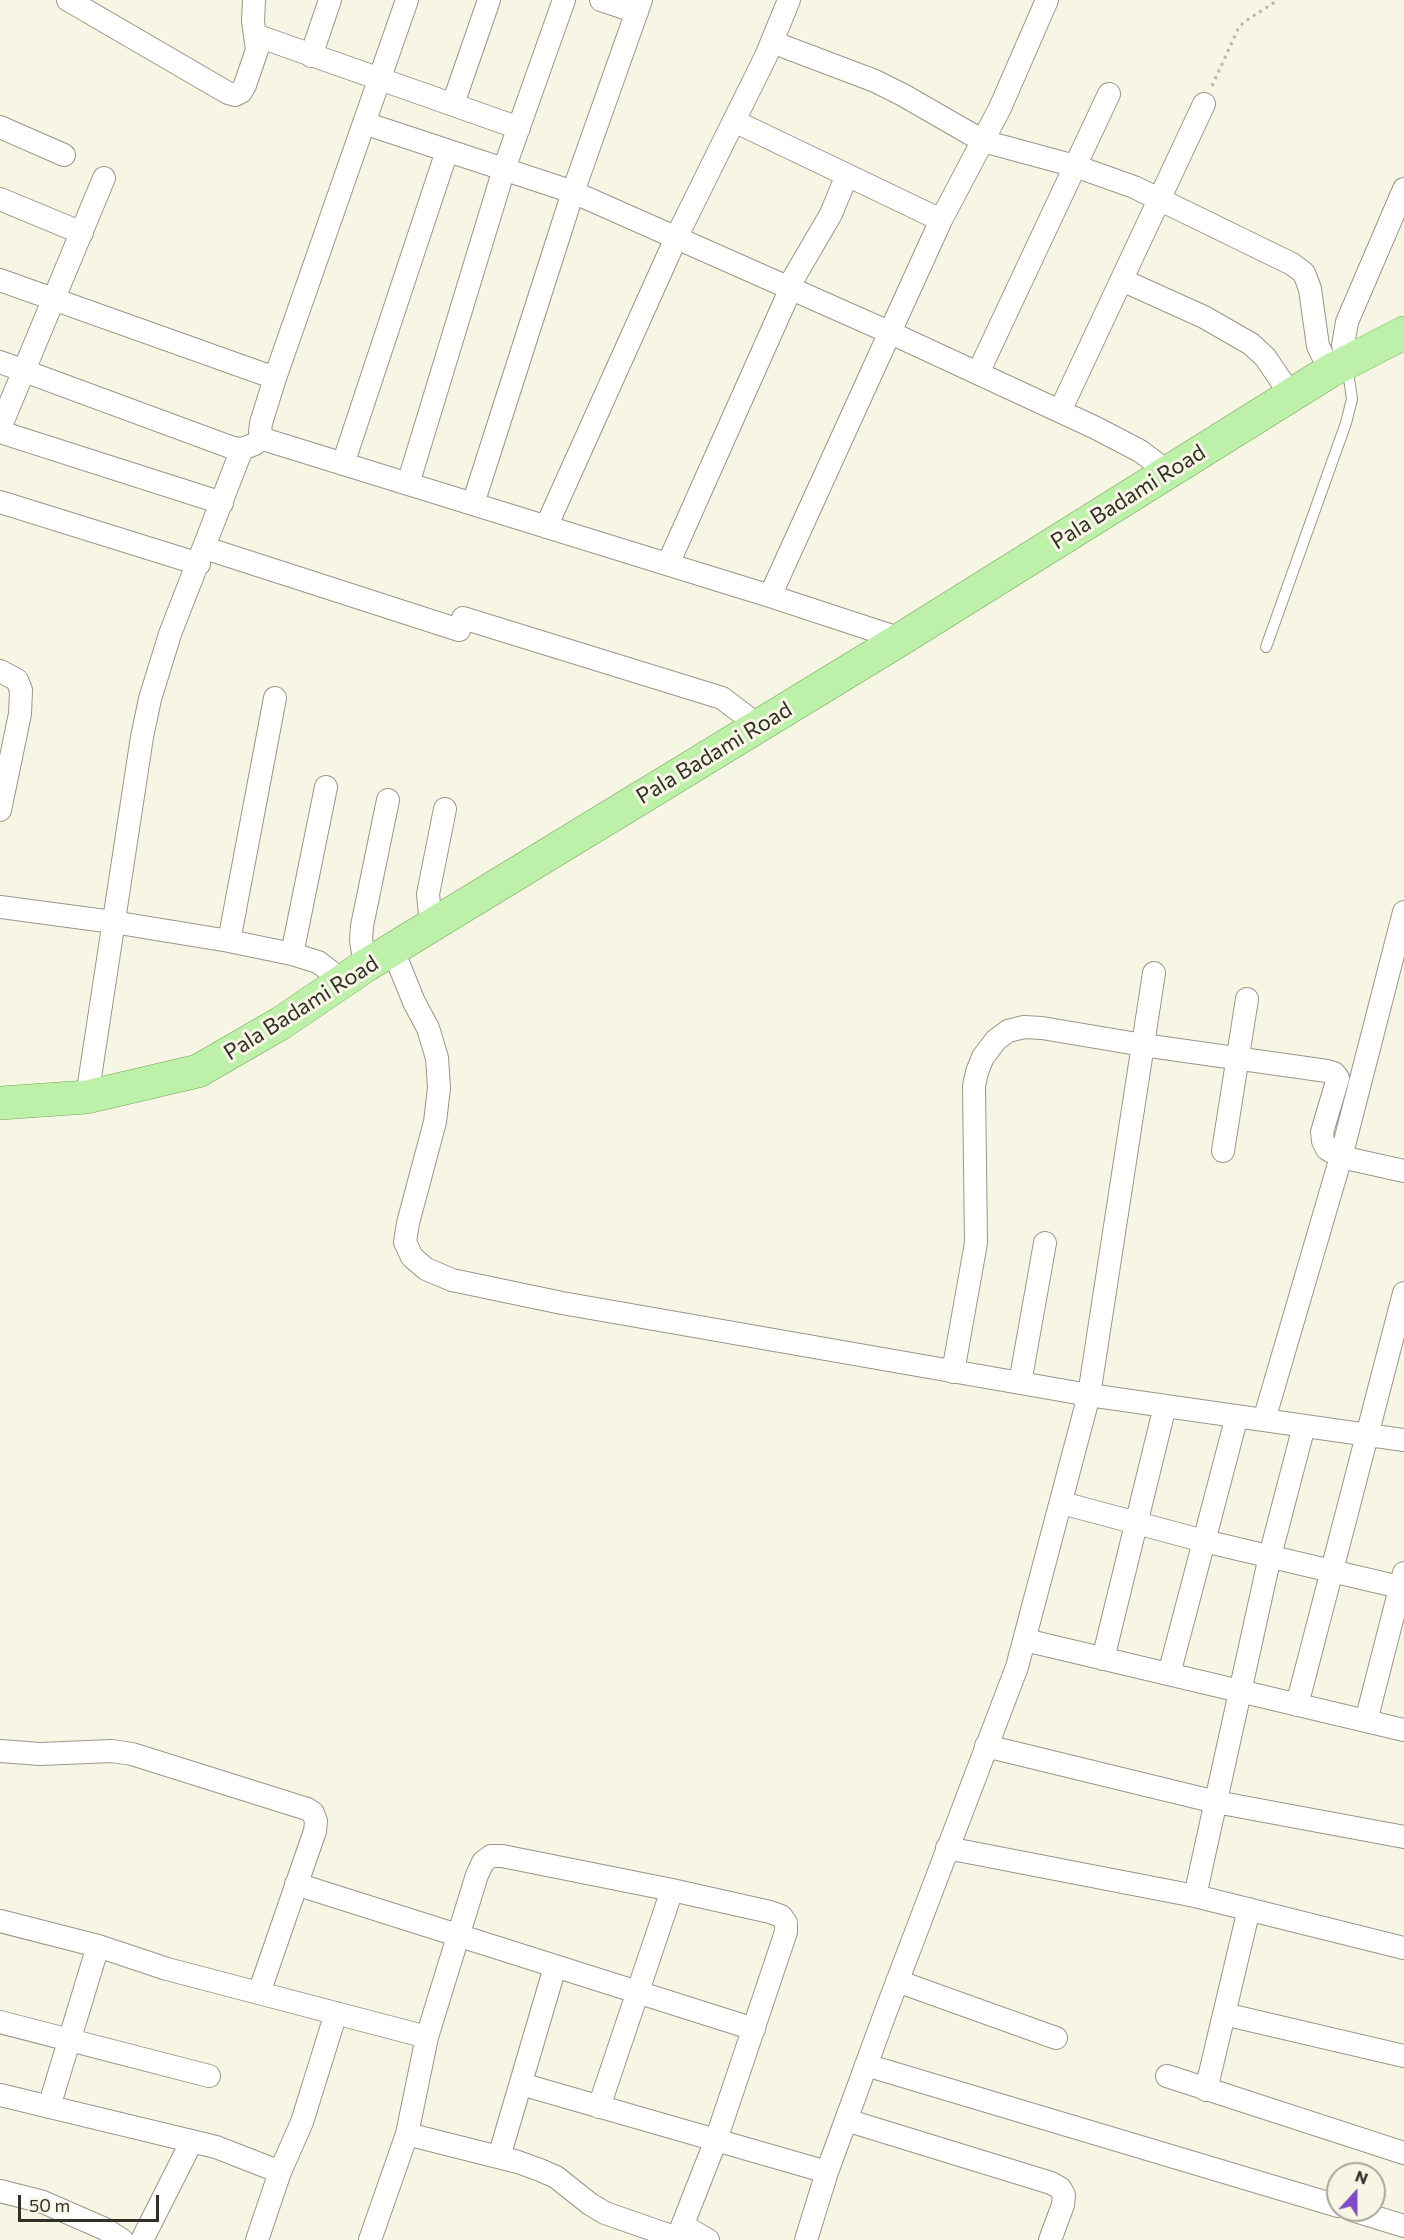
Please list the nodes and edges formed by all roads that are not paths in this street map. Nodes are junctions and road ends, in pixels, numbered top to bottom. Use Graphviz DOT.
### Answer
graph roads {
  1 [pos="68,0"];
  2 [pos="254,0"];
  3 [pos="330,0"];
  4 [pos="407,0"];
  5 [pos="489,0"];
  6 [pos="564,0"];
  7 [pos="601,0"];
  8 [pos="789,0"];
  9 [pos="1047,0"];
  10 [pos="639,6"];
  11 [pos="255,35"];
  12 [pos="772,42"];
  13 [pos="311,56"];
  14 [pos="380,80"];
  15 [pos="1108,94"];
  16 [pos="453,104"];
  17 [pos="1204,104"];
  18 [pos="734,121"];
  19 [pos="364,123"];
  20 [pos="0,127"];
  21 [pos="519,128"];
  22 [pos="983,141"];
  23 [pos="447,151"];
  24 [pos="64,155"];
  25 [pos="1075,166"];
  26 [pos="504,169"];
  27 [pos="847,175"];
  28 [pos="104,178"];
  29 [pos="1404,189"];
  30 [pos="573,192"];
  31 [pos="0,199"];
  32 [pos="1160,200"];
  33 [pos="941,220"];
  34 [pos="82,233"];
  35 [pos="676,238"];
  36 [pos="0,280"];
  37 [pos="1122,280"];
  38 [pos="790,288"];
  39 [pos="55,299"];
  40 [pos="891,333"];
  41 [pos="1404,333"];
  42 [pos="0,362"];
  43 [pos="1338,367"];
  44 [pos="25,371"];
  45 [pos="978,373"];
  46 [pos="275,378"];
  47 [pos="1291,395"];
  48 [pos="1060,411"];
  49 [pos="0,430"];
  50 [pos="263,439"];
  51 [pos="242,449"];
  52 [pos="343,464"];
  53 [pos="1168,472"];
  54 [pos="408,484"];
  55 [pos="0,502"];
  56 [pos="222,503"];
  57 [pos="473,504"];
  58 [pos="546,526"];
  59 [pos="202,556"];
  60 [pos="668,564"];
  61 [pos="770,596"];
  62 [pos="901,639"];
  63 [pos="1266,647"];
  64 [pos="0,671"];
  65 [pos="275,698"];
  66 [pos="759,726"];
  67 [pos="326,787"];
  68 [pos="388,800"];
  69 [pos="445,809"];
  70 [pos="0,810"];
  71 [pos="0,907"];
  72 [pos="1404,912"];
  73 [pos="113,922"];
  74 [pos="431,926"];
  75 [pos="229,941"];
  76 [pos="292,954"];
  77 [pos="367,966"];
  78 [pos="1154,973"];
  79 [pos="1247,999"];
  80 [pos="1143,1046"];
  81 [pos="1237,1059"];
  82 [pos="87,1097"];
  83 [pos="0,1103"];
  84 [pos="1223,1151"];
  85 [pos="1341,1157"];
  86 [pos="1404,1171"];
  87 [pos="1046,1243"];
  88 [pos="1404,1293"];
  89 [pos="953,1372"];
  90 [pos="1020,1383"];
  91 [pos="1089,1395"];
  92 [pos="1165,1406"];
  93 [pos="1237,1416"];
  94 [pos="1264,1420"];
  95 [pos="1304,1426"];
  96 [pos="1368,1435"];
  97 [pos="1404,1440"];
  98 [pos="1062,1503"];
  99 [pos="1137,1523"];
  100 [pos="1204,1541"];
  101 [pos="1270,1556"];
  102 [pos="1333,1571"];
  103 [pos="1403,1582"];
  104 [pos="1025,1640"];
  105 [pos="1103,1659"];
  106 [pos="1169,1674"];
  107 [pos="1240,1691"];
  108 [pos="1297,1704"];
  109 [pos="1366,1721"];
  110 [pos="1404,1730"];
  111 [pos="986,1746"];
  112 [pos="0,1751"];
  113 [pos="1216,1802"];
  114 [pos="1404,1837"];
  115 [pos="948,1848"];
  116 [pos="296,1884"];
  117 [pos="672,1890"];
  118 [pos="1195,1896"];
  119 [pos="1249,1909"];
  120 [pos="0,1921"];
  121 [pos="458,1937"];
  122 [pos="98,1946"];
  123 [pos="1404,1948"];
  124 [pos="555,1967"];
  125 [pos="897,1981"];
  126 [pos="259,1993"];
  127 [pos="636,1993"];
  128 [pos="336,2013"];
  129 [pos="1224,2014"];
  130 [pos="0,2022"];
  131 [pos="754,2029"];
  132 [pos="427,2037"];
  133 [pos="68,2038"];
  134 [pos="1056,2038"];
  135 [pos="1404,2056"];
  136 [pos="866,2065"];
  137 [pos="209,2076"];
  138 [pos="1167,2076"];
  139 [pos="521,2084"];
  140 [pos="1206,2090"];
  141 [pos="0,2095"];
  142 [pos="49,2107"];
  143 [pos="599,2107"];
  144 [pos="846,2120"];
  145 [pos="407,2134"];
  146 [pos="716,2140"];
  147 [pos="192,2141"];
  148 [pos="1404,2153"];
  149 [pos="499,2157"];
  150 [pos="280,2172"];
  151 [pos="827,2172"];
  152 [pos="0,2191"];
  153 [pos="1326,2202"];
  154 [pos="1386,2220"];
  155 [pos="684,2226"];
  156 [pos="1404,2226"];
  157 [pos="122,2240"];
  158 [pos="142,2240"];
  159 [pos="257,2240"];
  160 [pos="372,2240"];
  161 [pos="708,2240"];
  162 [pos="806,2240"];
  163 [pos="1050,2240"];
  1 -- 11 [label="street"];
  2 -- 11 [label="street"];
  3 -- 13 [label="street"];
  4 -- 14 [label="street"];
  5 -- 16 [label="street"];
  6 -- 21 [label="street"];
  7 -- 10 [label="street"];
  8 -- 12 [label="street"];
  9 -- 22 [label="street"];
  10 -- 30 [label="street"];
  11 -- 13 [label="street"];
  12 -- 18 [label="street"];
  12 -- 22 [label="street"];
  13 -- 14 [label="street"];
  14 -- 16 [label="street"];
  14 -- 19 [label="street"];
  15 -- 25 [label="street"];
  16 -- 21 [label="street"];
  17 -- 32 [label="street"];
  18 -- 27 [label="street"];
  18 -- 35 [label="street"];
  19 -- 23 [label="street"];
  19 -- 46 [label="street"];
  20 -- 24 [label="street"];
  21 -- 26 [label="street"];
  22 -- 25 [label="street"];
  22 -- 33 [label="street"];
  23 -- 26 [label="street"];
  23 -- 52 [label="street"];
  25 -- 32 [label="street"];
  25 -- 45 [label="street"];
  26 -- 30 [label="street"];
  26 -- 54 [label="street"];
  27 -- 33 [label="street"];
  27 -- 38 [label="street"];
  28 -- 34 [label="street"];
  29 -- 43 [label="street"];
  30 -- 35 [label="street"];
  30 -- 57 [label="street"];
  31 -- 34 [label="street"];
  32 -- 37 [label="street"];
  32 -- 43 [label="street"];
  33 -- 40 [label="street"];
  34 -- 39 [label="street"];
  35 -- 38 [label="street"];
  35 -- 58 [label="street"];
  36 -- 39 [label="street"];
  37 -- 47 [label="street"];
  37 -- 48 [label="street"];
  38 -- 40 [label="street"];
  38 -- 60 [label="street"];
  39 -- 44 [label="street"];
  39 -- 46 [label="street"];
  40 -- 45 [label="street"];
  40 -- 61 [label="street"];
  41 -- 43 [label="main road, Pala Badami Road"];
  42 -- 44 [label="street"];
  43 -- 47 [label="main road, Pala Badami Road"];
  43 -- 63 [label="lane"];
  44 -- 49 [label="street"];
  44 -- 51 [label="street"];
  45 -- 48 [label="street"];
  46 -- 50 [label="street"];
  47 -- 53 [label="main road, Pala Badami Road"];
  48 -- 53 [label="street"];
  49 -- 56 [label="street"];
  50 -- 51 [label="street"];
  50 -- 52 [label="street"];
  51 -- 56 [label="street"];
  52 -- 54 [label="street"];
  53 -- 62 [label="main road, Pala Badami Road"];
  54 -- 57 [label="street"];
  55 -- 59 [label="street"];
  56 -- 59 [label="street"];
  57 -- 58 [label="street"];
  58 -- 60 [label="street"];
  59 -- 66 [label="street"];
  59 -- 73 [label="street"];
  60 -- 61 [label="street"];
  61 -- 62 [label="street"];
  62 -- 66 [label="main road, Pala Badami Road"];
  64 -- 70 [label="street"];
  65 -- 75 [label="street"];
  66 -- 74 [label="main road, Pala Badami Road"];
  67 -- 76 [label="street"];
  68 -- 77 [label="street"];
  69 -- 74 [label="street"];
  71 -- 73 [label="street"];
  72 -- 85 [label="street"];
  73 -- 75 [label="street"];
  73 -- 82 [label="street"];
  74 -- 77 [label="main road, Pala Badami Road"];
  75 -- 76 [label="street"];
  76 -- 77 [label="street"];
  77 -- 82 [label="main road, Pala Badami Road"];
  77 -- 89 [label="street"];
  78 -- 80 [label="street"];
  79 -- 81 [label="street"];
  80 -- 81 [label="street"];
  80 -- 89 [label="street"];
  80 -- 91 [label="street"];
  81 -- 84 [label="street"];
  81 -- 85 [label="street"];
  82 -- 83 [label="main road, Pala Badami Road"];
  85 -- 86 [label="street"];
  85 -- 94 [label="street"];
  87 -- 90 [label="street"];
  88 -- 96 [label="street"];
  89 -- 90 [label="street"];
  90 -- 91 [label="street"];
  91 -- 92 [label="street"];
  91 -- 98 [label="street"];
  92 -- 93 [label="street"];
  92 -- 99 [label="street"];
  93 -- 94 [label="street"];
  93 -- 100 [label="street"];
  94 -- 95 [label="street"];
  95 -- 96 [label="street"];
  95 -- 101 [label="street"];
  96 -- 97 [label="street"];
  96 -- 102 [label="street"];
  98 -- 99 [label="street"];
  98 -- 104 [label="street"];
  99 -- 100 [label="street"];
  99 -- 105 [label="street"];
  100 -- 101 [label="street"];
  100 -- 106 [label="street"];
  101 -- 102 [label="street"];
  101 -- 107 [label="street"];
  102 -- 103 [label="street"];
  102 -- 108 [label="street"];
  103 -- 109 [label="street"];
  104 -- 105 [label="street"];
  104 -- 111 [label="street"];
  105 -- 106 [label="street"];
  106 -- 107 [label="street"];
  107 -- 108 [label="street"];
  107 -- 113 [label="street"];
  108 -- 109 [label="street"];
  109 -- 110 [label="street"];
  111 -- 113 [label="street"];
  111 -- 115 [label="street"];
  112 -- 116 [label="street"];
  113 -- 114 [label="street"];
  113 -- 118 [label="street"];
  115 -- 118 [label="street"];
  115 -- 125 [label="street"];
  116 -- 121 [label="street"];
  116 -- 126 [label="street"];
  117 -- 121 [label="street"];
  117 -- 127 [label="street"];
  117 -- 131 [label="street"];
  118 -- 119 [label="street"];
  119 -- 123 [label="street"];
  119 -- 129 [label="street"];
  120 -- 122 [label="street"];
  121 -- 124 [label="street"];
  121 -- 132 [label="street"];
  122 -- 126 [label="street"];
  122 -- 133 [label="street"];
  124 -- 127 [label="street"];
  124 -- 139 [label="street"];
  125 -- 134 [label="street"];
  125 -- 136 [label="street"];
  126 -- 128 [label="street"];
  127 -- 131 [label="street"];
  127 -- 143 [label="street"];
  128 -- 132 [label="street"];
  128 -- 150 [label="street"];
  129 -- 135 [label="street"];
  129 -- 140 [label="street"];
  130 -- 133 [label="street"];
  131 -- 146 [label="street"];
  132 -- 145 [label="street"];
  133 -- 137 [label="street"];
  133 -- 142 [label="street"];
  136 -- 144 [label="street"];
  136 -- 153 [label="street"];
  138 -- 140 [label="street"];
  139 -- 143 [label="street"];
  139 -- 149 [label="street"];
  140 -- 148 [label="street"];
  141 -- 142 [label="street"];
  142 -- 147 [label="street"];
  143 -- 146 [label="street"];
  144 -- 151 [label="street"];
  144 -- 163 [label="street"];
  145 -- 149 [label="street"];
  145 -- 160 [label="street"];
  146 -- 151 [label="street"];
  146 -- 155 [label="street"];
  147 -- 150 [label="street"];
  147 -- 158 [label="street"];
  149 -- 155 [label="street"];
  150 -- 159 [label="street"];
  151 -- 162 [label="street"];
  152 -- 157 [label="street"];
  154 -- 156 [label="street"];
  155 -- 161 [label="street"];
}
